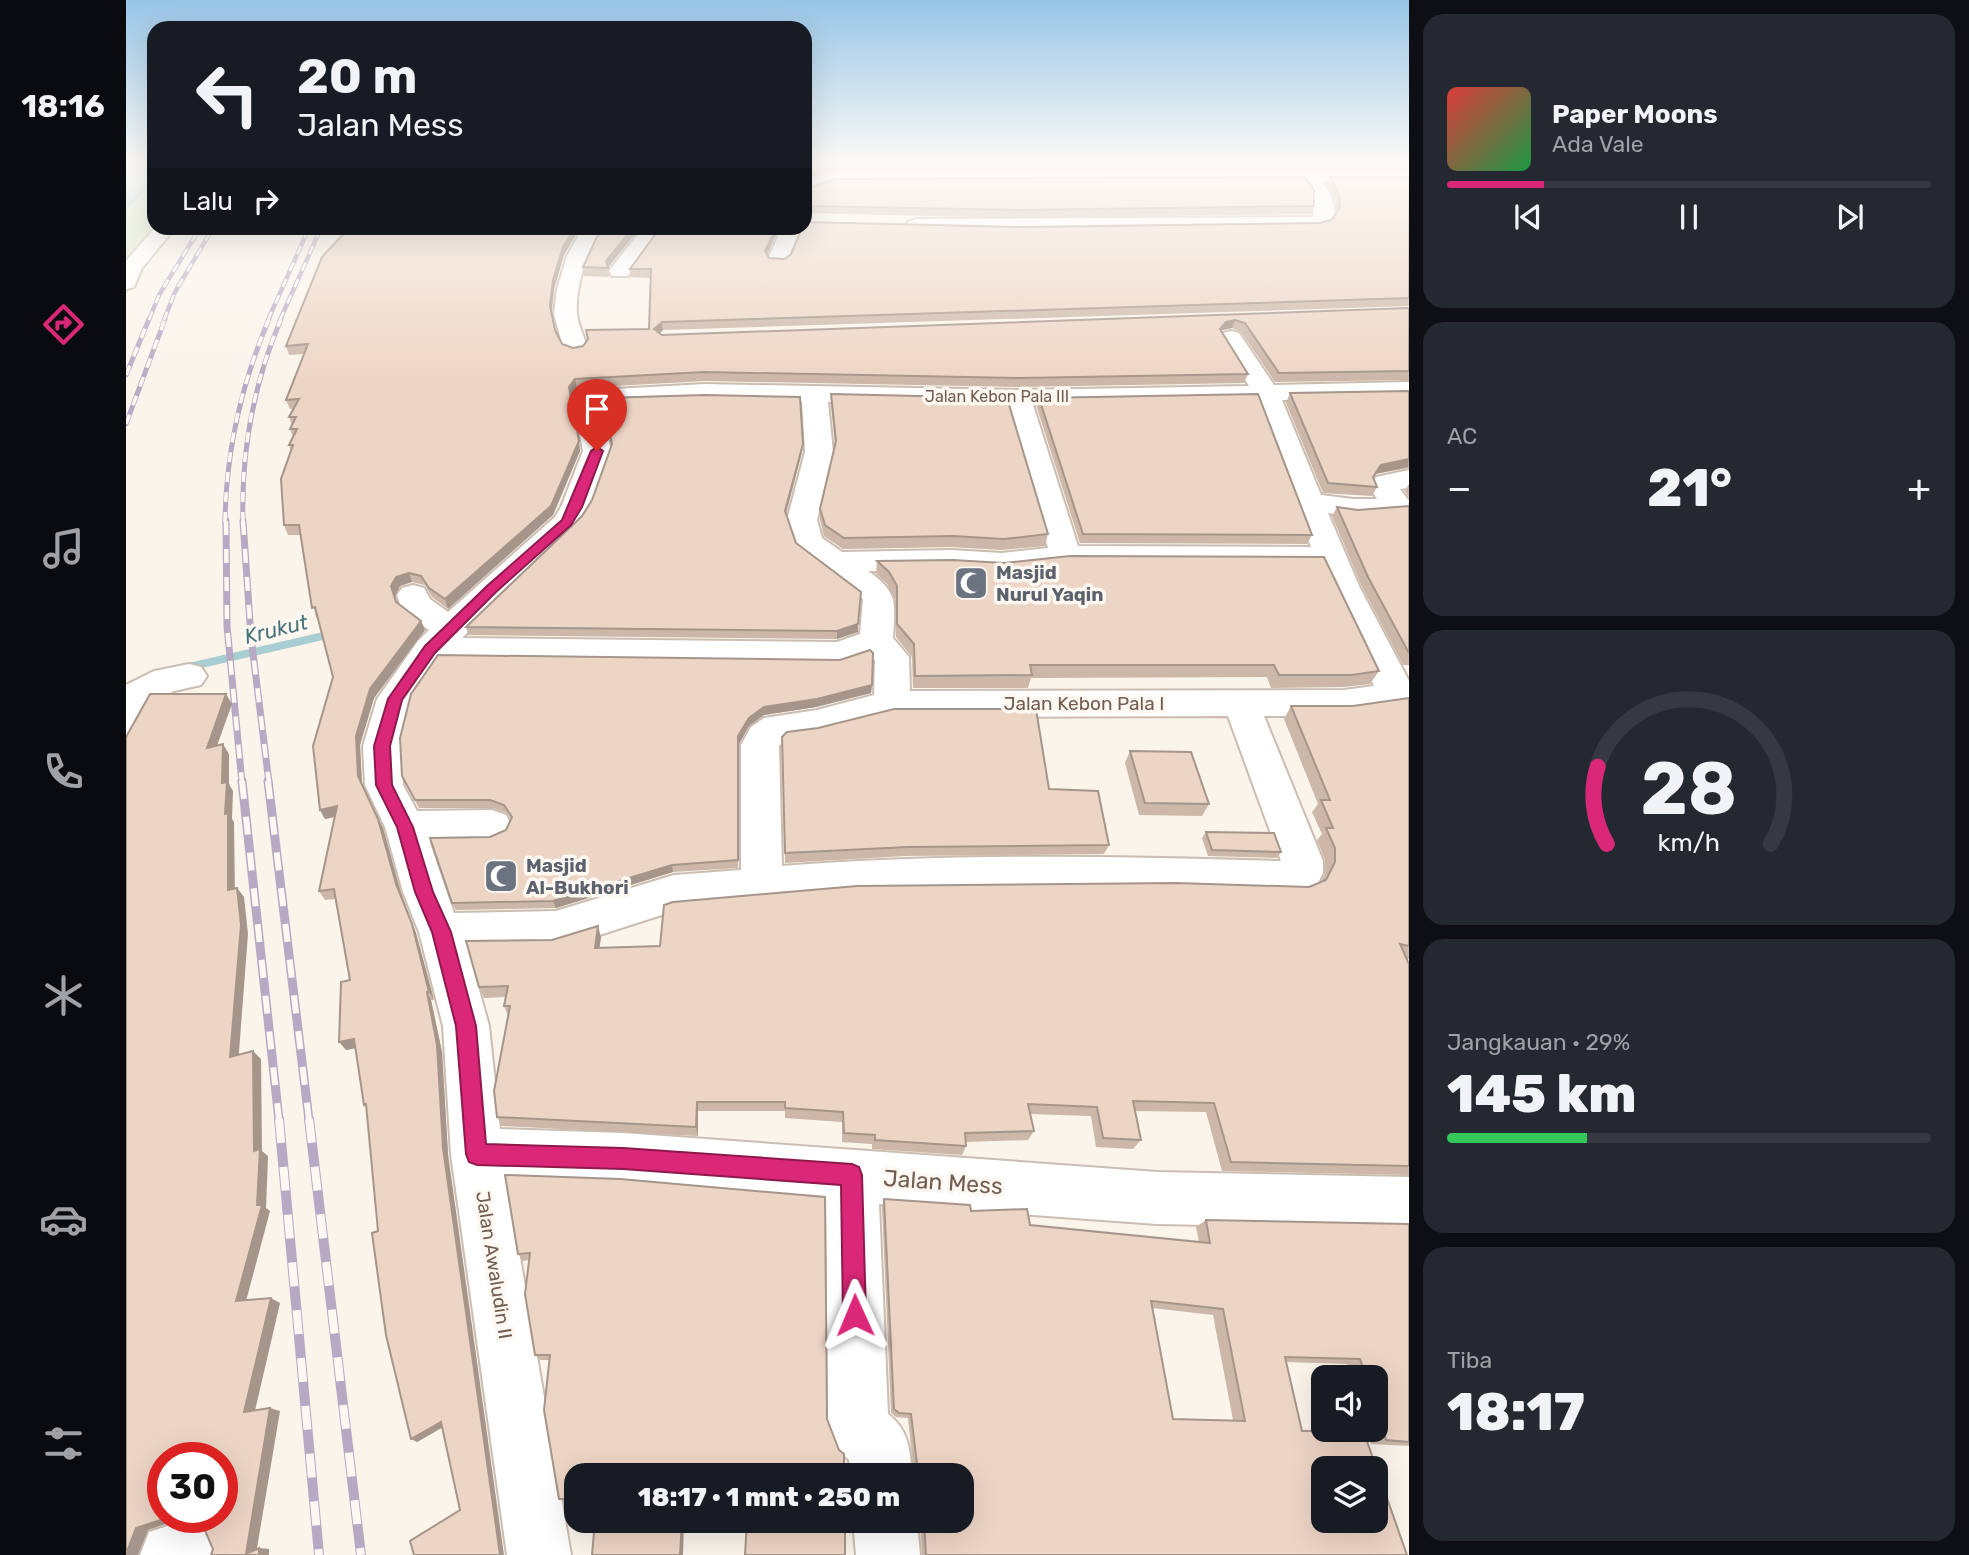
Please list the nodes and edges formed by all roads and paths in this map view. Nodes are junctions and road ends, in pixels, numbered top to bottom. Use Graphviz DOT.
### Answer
graph roads {
  1 [pos="159,236"];
  2 [pos="589,236"];
  3 [pos="647,236"];
  4 [pos="789,236"];
  5 [pos="778,261"];
  6 [pos="620,271"];
  7 [pos="126,282"];
  8 [pos="1231,338"];
  9 [pos="575,347"];
  10 [pos="1409,390"];
  11 [pos="813,393"];
  12 [pos="1267,393"];
  13 [pos="586,396"];
  14 [pos="1018,398"];
  15 [pos="1409,479"];
  16 [pos="1310,502"];
  17 [pos="1066,556"];
  18 [pos="1332,557"];
  19 [pos="834,562"];
  20 [pos="428,619"];
  21 [pos="876,641"];
  22 [pos="190,676"];
  23 [pos="1403,695"];
  24 [pos="892,704"];
  25 [pos="1241,704"];
  26 [pos="126,723"];
  27 [pos="492,826"];
  28 [pos="405,827"];
  29 [pos="762,886"];
  30 [pos="442,932"];
  31 [pos="477,1154"];
  32 [pos="852,1175"];
  33 [pos="1409,1203"];
  34 [pos="880,1463"];
  35 [pos="886,1533"];
  36 [pos="540,1555"];
  37 [pos="888,1555"];
  1 -- 7 [label="street"];
  2 -- 9 [label="street"];
  3 -- 6 [label="street"];
  4 -- 5 [label="street"];
  8 -- 12 [label="street"];
  10 -- 12 [label="street, Jalan Kebon Pala III"];
  11 -- 13 [label="street, Jalan Kebon Pala III"];
  11 -- 14 [label="street, Jalan Kebon Pala III"];
  11 -- 19 [label="street"];
  12 -- 14 [label="street, Jalan Kebon Pala III"];
  12 -- 16 [label="street"];
  13 -- 20 [label="street, Jalan Awaludin II"];
  14 -- 17 [label="street"];
  15 -- 16 [label="street"];
  16 -- 18 [label="street"];
  17 -- 18 [label="street"];
  17 -- 19 [label="street"];
  18 -- 23 [label="street"];
  19 -- 21 [label="street"];
  20 -- 21 [label="street"];
  20 -- 28 [label="street, Jalan Awaludin II"];
  21 -- 24 [label="street"];
  22 -- 26 [label="street"];
  23 -- 25 [label="street, Jalan Kebon Pala I"];
  24 -- 25 [label="street, Jalan Kebon Pala I"];
  24 -- 29 [label="street, Jalan Kebon Pala I"];
  25 -- 29 [label="street"];
  27 -- 28 [label="street"];
  28 -- 30 [label="street, Jalan Awaludin II"];
  29 -- 30 [label="street"];
  30 -- 31 [label="street, Jalan Awaludin II"];
  31 -- 32 [label="street, Jalan Mess"];
  31 -- 36 [label="street, Jalan Awaludin II"];
  32 -- 33 [label="street, Jalan Mess"];
  32 -- 34 [label="street"];
  35 -- 37 [label="street"];
}
